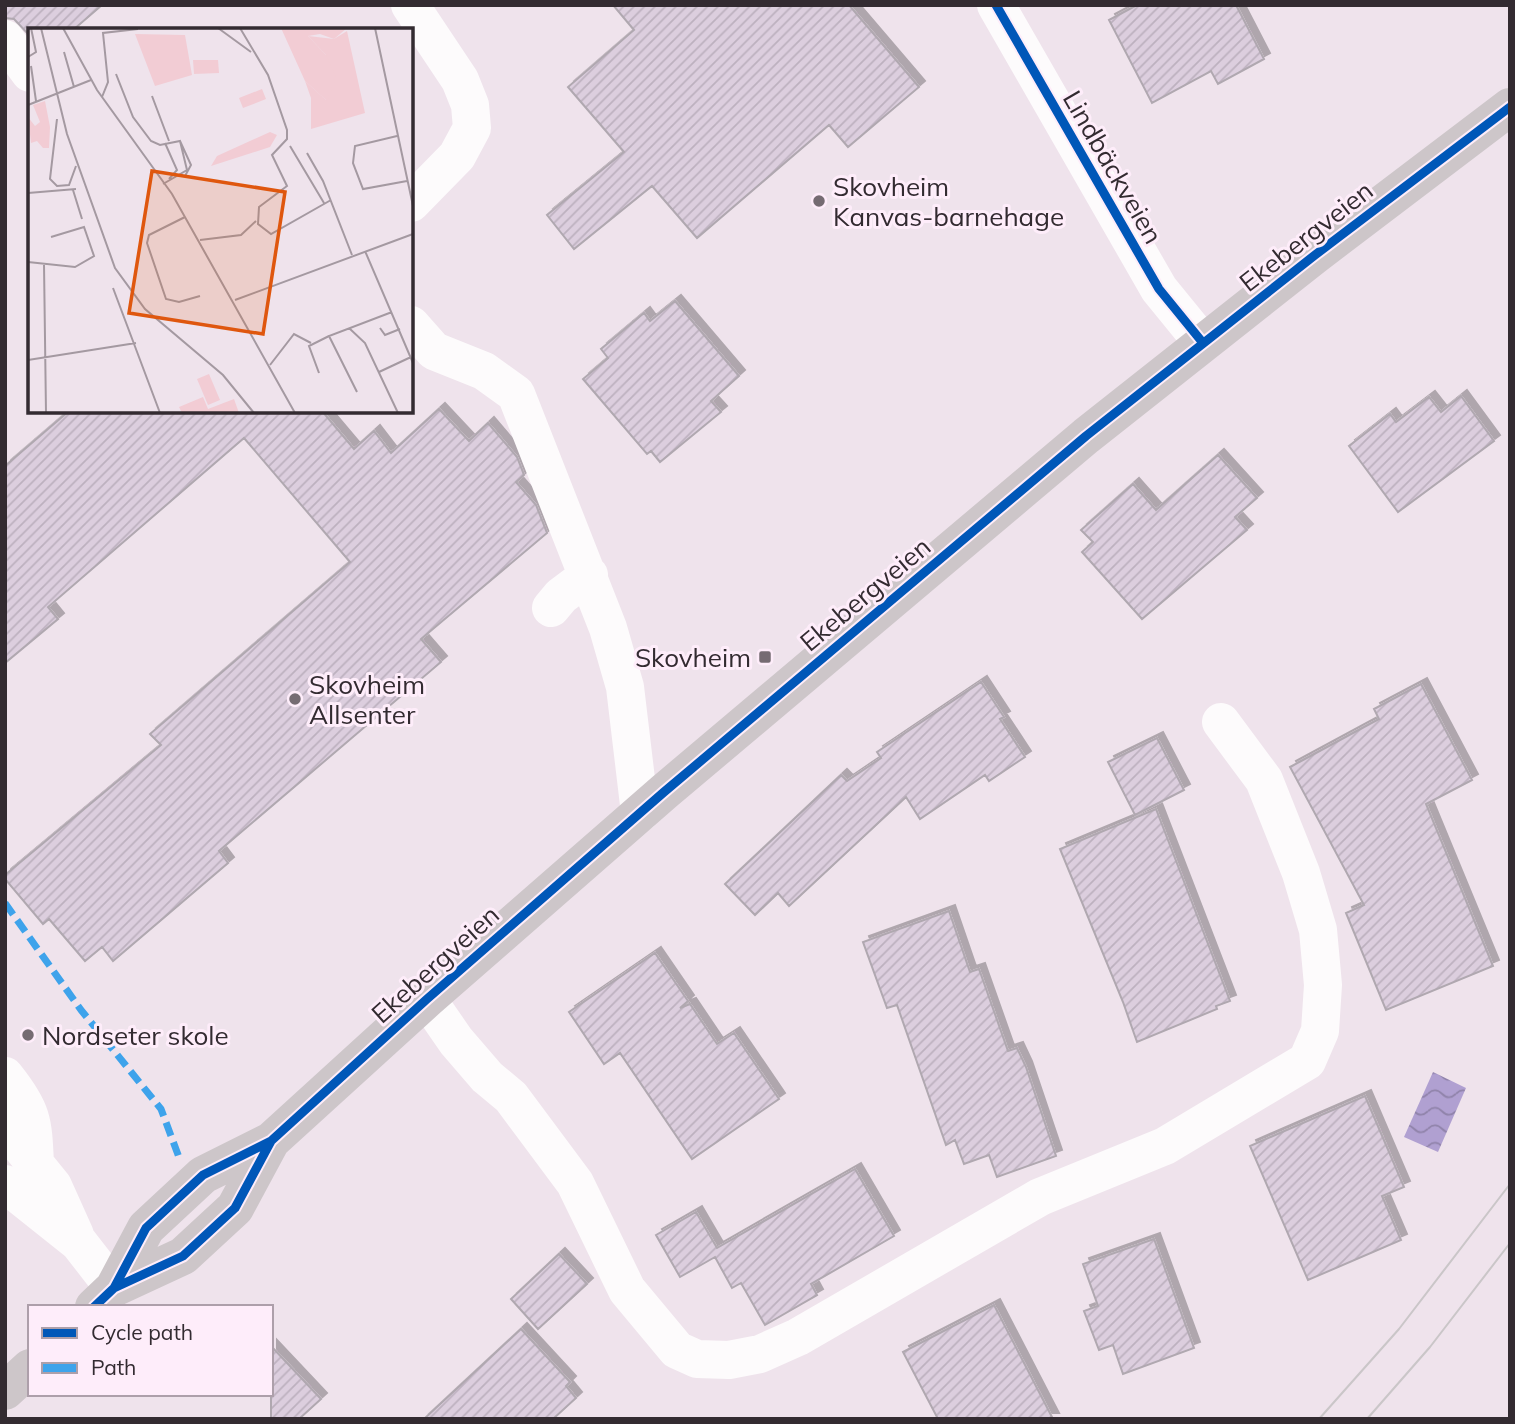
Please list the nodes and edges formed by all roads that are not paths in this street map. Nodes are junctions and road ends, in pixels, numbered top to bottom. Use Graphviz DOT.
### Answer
graph roads {
  1 [pos="410,5"];
  2 [pos="996,5"];
  3 [pos="5,39"];
  4 [pos="28,70"];
  5 [pos="1510,107"];
  6 [pos="413,201"];
  7 [pos="413,326"];
  8 [pos="1203,343"];
  9 [pos="589,575"];
  10 [pos="551,608"];
  11 [pos="1221,722"];
  12 [pos="640,813"];
  13 [pos="426,999"];
  14 [pos="5,1076"];
  15 [pos="5,1127"];
  16 [pos="20,1174"];
  17 [pos="104,1297"];
  18 [pos="28,1370"];
  19 [pos="5,1391"];
  1 -- 6 [label="street"];
  2 -- 8 [label="street, Lindbäckveien"];
  3 -- 4 [label="street"];
  5 -- 8 [label="main road, Ekebergveien"];
  7 -- 9 [label="street"];
  8 -- 12 [label="main road, Ekebergveien"];
  9 -- 10 [label="street"];
  9 -- 12 [label="street"];
  11 -- 13 [label="street"];
  12 -- 13 [label="main road, Ekebergveien"];
  13 -- 17 [label="main road, Ekebergveien"];
  14 -- 16 [label="street"];
  15 -- 16 [label="street"];
  16 -- 17 [label="street"];
  18 -- 19 [label="main road"];
}
